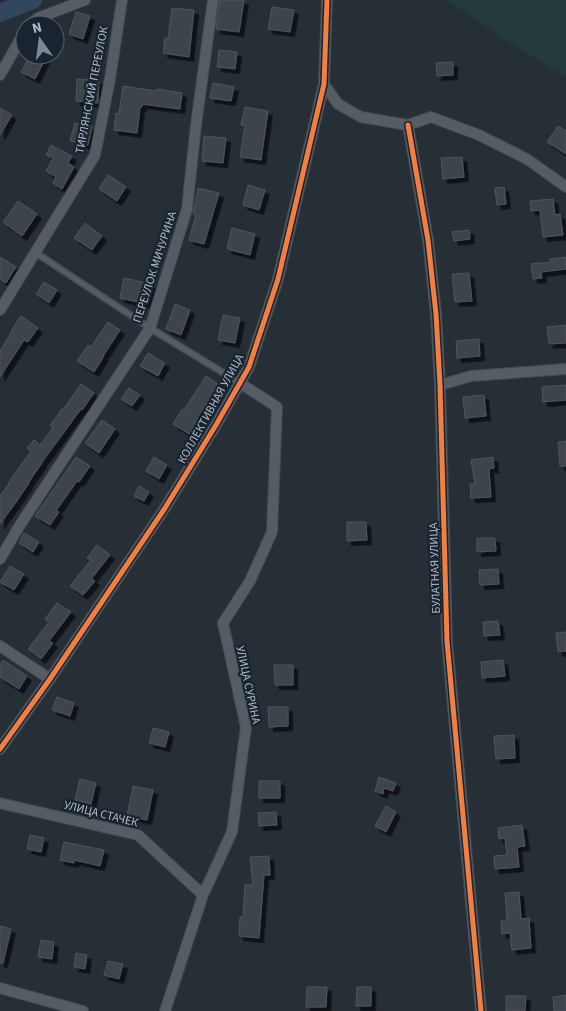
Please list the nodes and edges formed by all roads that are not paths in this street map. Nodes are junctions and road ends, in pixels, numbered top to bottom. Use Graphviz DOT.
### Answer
graph roads {
  1 [pos="85,0"];
  2 [pos="122,0"];
  3 [pos="213,0"];
  4 [pos="327,0"];
  5 [pos="46,15"];
  6 [pos="15,49"];
  7 [pos="0,75"];
  8 [pos="324,84"];
  9 [pos="408,125"];
  10 [pos="566,187"];
  11 [pos="36,253"];
  12 [pos="0,310"];
  13 [pos="150,328"];
  14 [pos="566,368"];
  15 [pos="240,383"];
  16 [pos="440,386"];
  17 [pos="0,559"];
  18 [pos="0,646"];
  19 [pos="50,679"];
  20 [pos="0,749"];
  21 [pos="0,804"];
  22 [pos="203,895"];
  23 [pos="0,988"];
  24 [pos="83,1011"];
  25 [pos="165,1011"];
  26 [pos="481,1011"];
  1 -- 5 [label="street"];
  2 -- 11 [label="street, ТИРЛЯНСКИЙ ПЕРЕУЛОК"];
  3 -- 13 [label="street, ПЕРЕУЛОК МИЧУРИНА"];
  4 -- 8 [label="street, КОЛЛЕКТИВНАЯ УЛИЦА"];
  6 -- 7 [label="street"];
  8 -- 9 [label="street"];
  8 -- 15 [label="street, КОЛЛЕКТИВНАЯ УЛИЦА"];
  9 -- 10 [label="street"];
  9 -- 16 [label="street, БУЛАТНАЯ УЛИЦА"];
  11 -- 12 [label="street, ТИРЛЯНСКИЙ ПЕРЕУЛОК"];
  11 -- 13 [label="lane"];
  13 -- 15 [label="lane"];
  13 -- 17 [label="street, ПЕРЕУЛОК МИЧУРИНА"];
  14 -- 16 [label="street"];
  15 -- 19 [label="street, КОЛЛЕКТИВНАЯ УЛИЦА"];
  15 -- 22 [label="street, УЛИЦА СУРИНА"];
  16 -- 26 [label="street, БУЛАТНАЯ УЛИЦА"];
  18 -- 19 [label="street"];
  19 -- 20 [label="street, КОЛЛЕКТИВНАЯ УЛИЦА"];
  21 -- 22 [label="street, УЛИЦА СТАЧЕК"];
  22 -- 25 [label="street, УЛИЦА СУРИНА"];
  23 -- 24 [label="street"];
}
